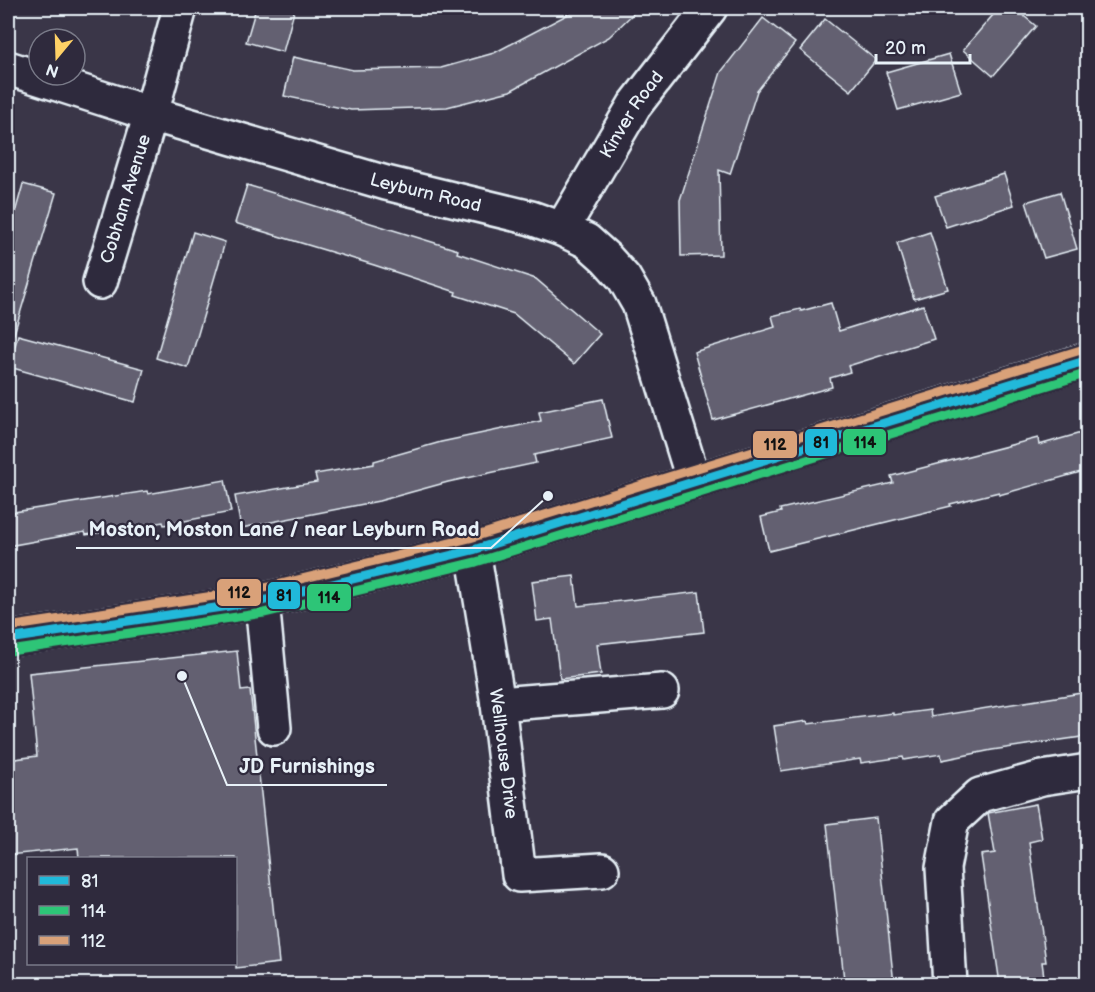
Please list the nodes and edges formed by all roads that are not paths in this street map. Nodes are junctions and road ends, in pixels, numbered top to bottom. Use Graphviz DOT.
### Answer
graph roads {
  1 [pos="180,8"];
  2 [pos="710,8"];
  3 [pos="8,68"];
  4 [pos="151,114"];
  5 [pos="562,229"];
  6 [pos="100,282"];
  7 [pos="1088,360"];
  8 [pos="694,482"];
  9 [pos="473,550"];
  10 [pos="262,601"];
  11 [pos="8,639"];
  12 [pos="662,691"];
  13 [pos="498,704"];
  14 [pos="274,728"];
  15 [pos="1088,771"];
  16 [pos="602,870"];
  17 [pos="950,984"];
  1 -- 4 [label="street, Cobham Avenue"];
  2 -- 5 [label="street, Kinver Road"];
  3 -- 4 [label="street, Leyburn Road"];
  4 -- 5 [label="street, Leyburn Road"];
  4 -- 6 [label="street, Cobham Avenue"];
  5 -- 8 [label="street, Leyburn Road"];
  7 -- 8 [label="street"];
  8 -- 9 [label="street"];
  9 -- 10 [label="street"];
  9 -- 13 [label="street, Wellhouse Drive"];
  10 -- 11 [label="street"];
  10 -- 14 [label="street"];
  12 -- 13 [label="street"];
  13 -- 16 [label="street, Wellhouse Drive"];
  15 -- 17 [label="street"];
}
